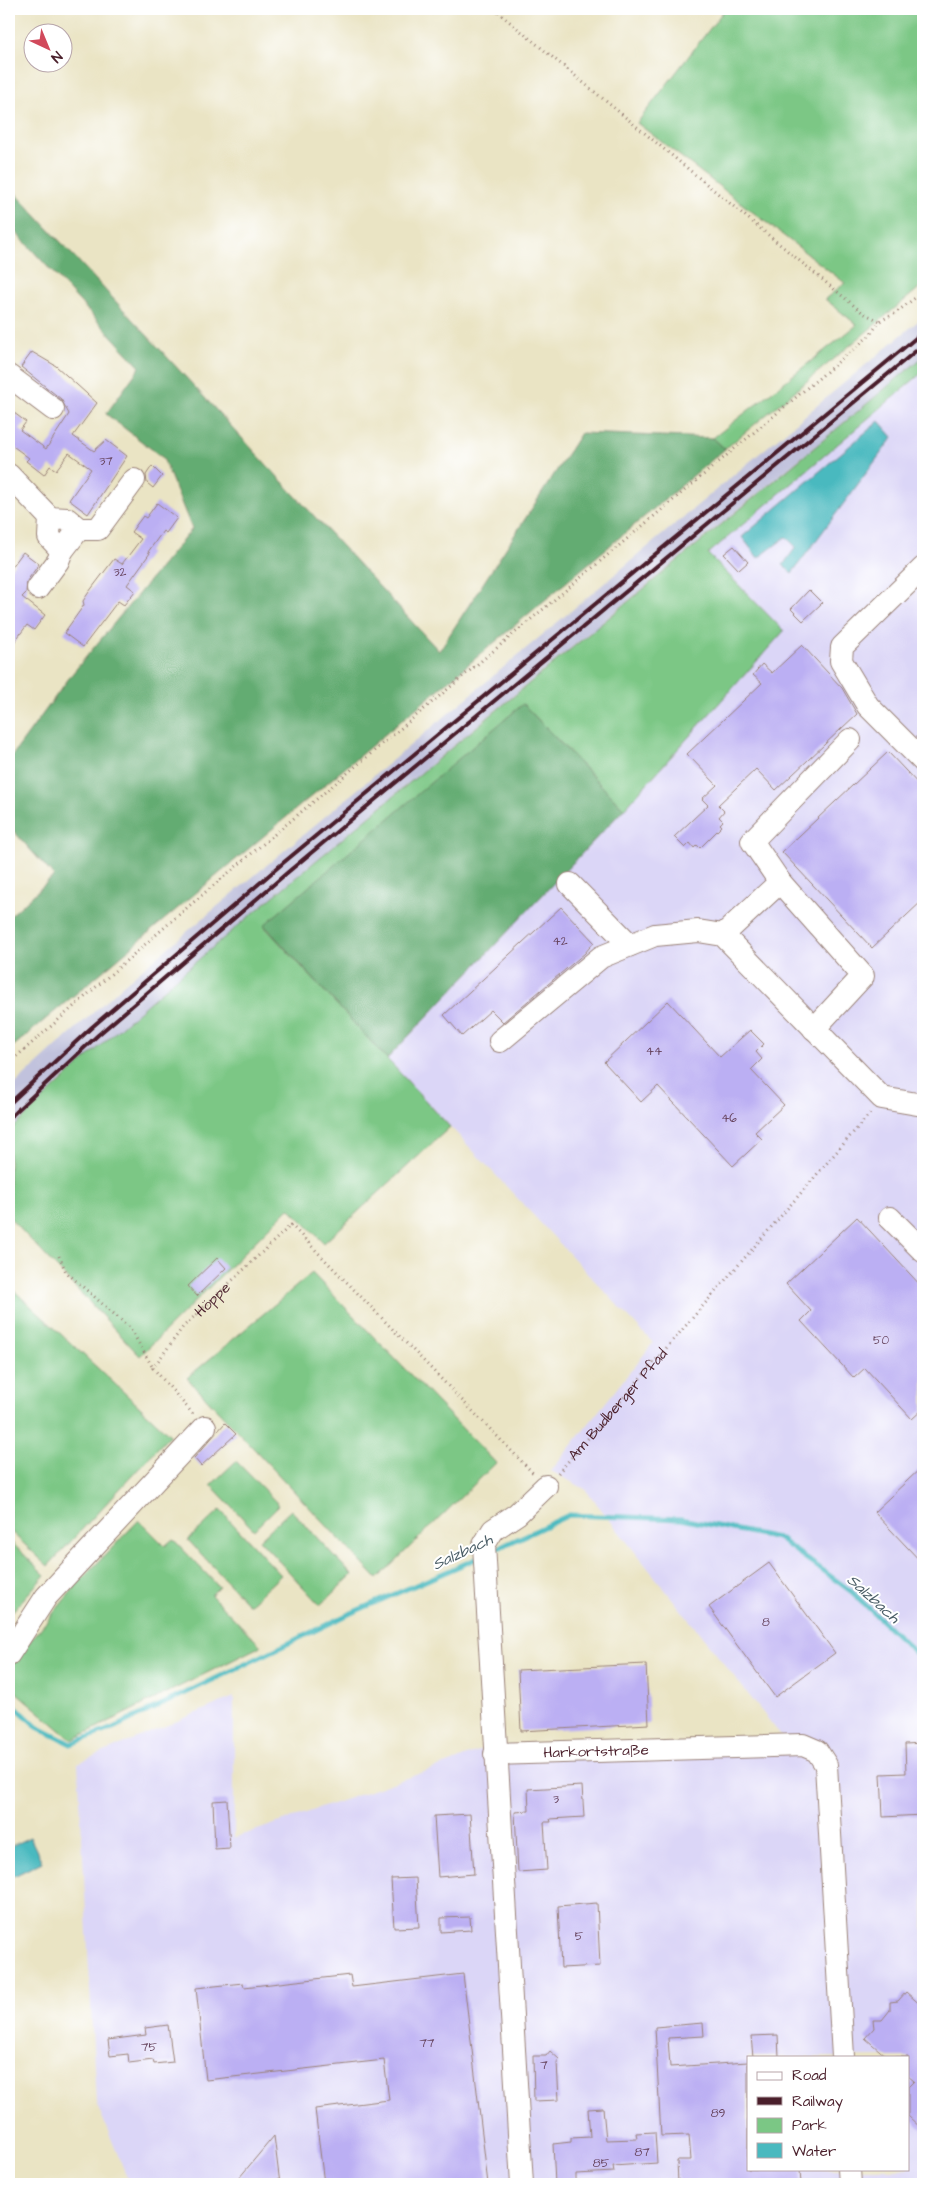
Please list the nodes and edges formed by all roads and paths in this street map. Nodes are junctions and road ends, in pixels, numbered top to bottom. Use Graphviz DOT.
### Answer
graph roads {
  1 [pos="494,9"];
  2 [pos="923,292"];
  3 [pos="880,321"];
  4 [pos="9,376"];
  5 [pos="53,409"];
  6 [pos="9,475"];
  7 [pos="134,480"];
  8 [pos="50,518"];
  9 [pos="79,529"];
  10 [pos="62,551"];
  11 [pos="923,568"];
  12 [pos="38,588"];
  13 [pos="850,740"];
  14 [pos="923,761"];
  15 [pos="780,882"];
  16 [pos="570,884"];
  17 [pos="723,935"];
  18 [pos="630,945"];
  19 [pos="814,1029"];
  20 [pos="500,1041"];
  21 [pos="9,1063"];
  22 [pos="882,1098"];
  23 [pos="923,1105"];
  24 [pos="890,1218"];
  25 [pos="923,1251"];
  26 [pos="59,1256"];
  27 [pos="153,1368"];
  28 [pos="205,1427"];
  29 [pos="546,1486"];
  30 [pos="9,1654"];
  31 [pos="496,1754"];
  32 [pos="843,2056"];
  33 [pos="849,2170"];
  34 [pos="522,2184"];
  35 [pos="850,2184"];
  1 -- 3 [label="path"];
  2 -- 3 [label="path"];
  3 -- 21 [label="path"];
  4 -- 5 [label="street"];
  6 -- 8 [label="street"];
  7 -- 9 [label="street"];
  8 -- 9 [label="street"];
  8 -- 10 [label="street"];
  9 -- 10 [label="street"];
  10 -- 12 [label="street"];
  11 -- 14 [label="street"];
  13 -- 15 [label="street"];
  15 -- 17 [label="street"];
  15 -- 19 [label="street"];
  16 -- 18 [label="street"];
  17 -- 18 [label="street"];
  17 -- 19 [label="street"];
  18 -- 20 [label="street"];
  19 -- 22 [label="street"];
  22 -- 23 [label="street"];
  22 -- 29 [label="path, Am Budberger Pfad"];
  24 -- 25 [label="street"];
  26 -- 27 [label="path"];
  27 -- 28 [label="path"];
  27 -- 29 [label="path, Höppe"];
  28 -- 30 [label="street"];
  29 -- 31 [label="street"];
  31 -- 32 [label="street, Harkortstraße"];
  31 -- 34 [label="street"];
  33 -- 35 [label="street"];
}
